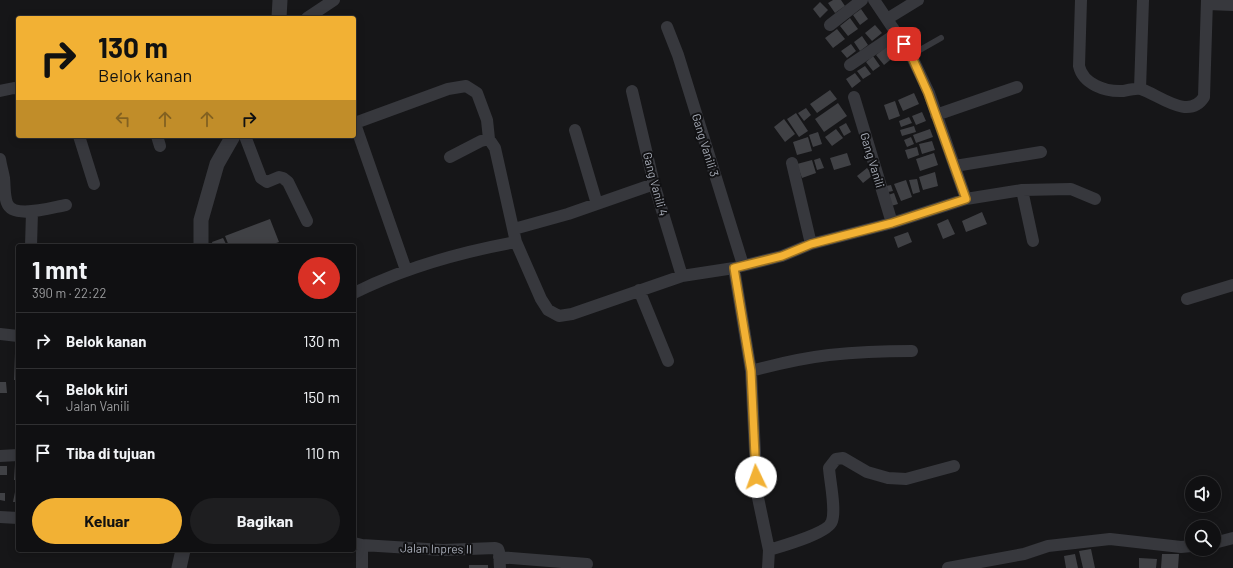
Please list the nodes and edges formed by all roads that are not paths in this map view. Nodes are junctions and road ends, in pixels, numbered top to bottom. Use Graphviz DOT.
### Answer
graph roads {
  1 [pos="280,0"];
  2 [pos="334,0"];
  3 [pos="862,0"];
  4 [pos="874,0"];
  5 [pos="918,0"];
  6 [pos="1081,0"];
  7 [pos="1143,0"];
  8 [pos="1208,2"];
  9 [pos="1233,5"];
  10 [pos="279,16"];
  11 [pos="313,16"];
  12 [pos="887,19"];
  13 [pos="830,25"];
  14 [pos="667,27"];
  15 [pos="896,34"];
  16 [pos="941,38"];
  17 [pos="911,55"];
  18 [pos="850,65"];
  19 [pos="1017,87"];
  20 [pos="16,88"];
  21 [pos="1140,89"];
  22 [pos="0,91"];
  23 [pos="632,91"];
  24 [pos="854,97"];
  25 [pos="936,115"];
  26 [pos="356,121"];
  27 [pos="356,128"];
  28 [pos="576,130"];
  29 [pos="80,138"];
  30 [pos="232,138"];
  31 [pos="246,138"];
  32 [pos="489,139"];
  33 [pos="1041,152"];
  34 [pos="450,157"];
  35 [pos="0,159"];
  36 [pos="792,163"];
  37 [pos="955,166"];
  38 [pos="94,184"];
  39 [pos="654,184"];
  40 [pos="1022,190"];
  41 [pos="966,199"];
  42 [pos="1094,199"];
  43 [pos="597,204"];
  44 [pos="66,205"];
  45 [pos="32,212"];
  46 [pos="307,221"];
  47 [pos="892,223"];
  48 [pos="514,229"];
  49 [pos="1033,241"];
  50 [pos="516,242"];
  51 [pos="31,244"];
  52 [pos="201,244"];
  53 [pos="811,244"];
  54 [pos="738,266"];
  55 [pos="406,270"];
  56 [pos="682,276"];
  57 [pos="1233,285"];
  58 [pos="639,290"];
  59 [pos="356,292"];
  60 [pos="1187,299"];
  61 [pos="0,334"];
  62 [pos="16,336"];
  63 [pos="912,351"];
  64 [pos="668,361"];
  65 [pos="751,371"];
  66 [pos="16,455"];
  67 [pos="0,456"];
  68 [pos="954,466"];
  69 [pos="0,517"];
  70 [pos="16,518"];
  71 [pos="1233,538"];
  72 [pos="1221,541"];
  73 [pos="358,544"];
  74 [pos="1185,547"];
  75 [pos="769,550"];
  76 [pos="183,552"];
  77 [pos="499,563"];
  78 [pos="587,564"];
  79 [pos="179,568"];
  80 [pos="362,568"];
  81 [pos="768,568"];
  82 [pos="948,568"];
  1 -- 10 [label="street"];
  2 -- 11 [label="street"];
  3 -- 13 [label="street"];
  4 -- 12 [label="street"];
  5 -- 12 [label="street"];
  6 -- 21 [label="street"];
  7 -- 21 [label="street"];
  8 -- 9 [label="street"];
  8 -- 21 [label="street"];
  12 -- 15 [label="street"];
  14 -- 54 [label="street, Gang Vanili 3"];
  15 -- 17 [label="street"];
  15 -- 18 [label="street"];
  16 -- 17 [label="lane"];
  17 -- 25 [label="street"];
  19 -- 25 [label="street"];
  20 -- 22 [label="street"];
  23 -- 39 [label="street, Gang Vanili 4"];
  24 -- 47 [label="street, Gang Vanili"];
  25 -- 37 [label="street"];
  26 -- 32 [label="street"];
  27 -- 55 [label="street"];
  28 -- 43 [label="street"];
  29 -- 38 [label="street"];
  30 -- 52 [label="street"];
  31 -- 46 [label="street"];
  32 -- 34 [label="street"];
  32 -- 48 [label="street"];
  33 -- 37 [label="street"];
  35 -- 45 [label="street"];
  36 -- 53 [label="street"];
  37 -- 41 [label="street"];
  39 -- 43 [label="street"];
  39 -- 56 [label="street, Gang Vanili 4"];
  40 -- 41 [label="street"];
  40 -- 42 [label="street"];
  40 -- 49 [label="street"];
  41 -- 47 [label="street"];
  43 -- 48 [label="street"];
  44 -- 45 [label="street"];
  45 -- 51 [label="street"];
  47 -- 53 [label="street"];
  48 -- 50 [label="street"];
  50 -- 55 [label="street"];
  50 -- 58 [label="street"];
  53 -- 54 [label="street"];
  54 -- 56 [label="street"];
  54 -- 65 [label="street, Gang Vanili 3"];
  55 -- 59 [label="street"];
  56 -- 58 [label="street"];
  57 -- 60 [label="street"];
  58 -- 64 [label="street"];
  61 -- 62 [label="street"];
  63 -- 65 [label="street"];
  65 -- 75 [label="street, Gang Vanili 3"];
  66 -- 67 [label="street"];
  68 -- 75 [label="street"];
  69 -- 70 [label="street"];
  71 -- 72 [label="street"];
  73 -- 77 [label="street, Jalan Inpres II"];
  73 -- 80 [label="street"];
  74 -- 82 [label="street"];
  75 -- 81 [label="street, Gang Vanili 3"];
  76 -- 79 [label="street"];
  77 -- 78 [label="street"];
}
